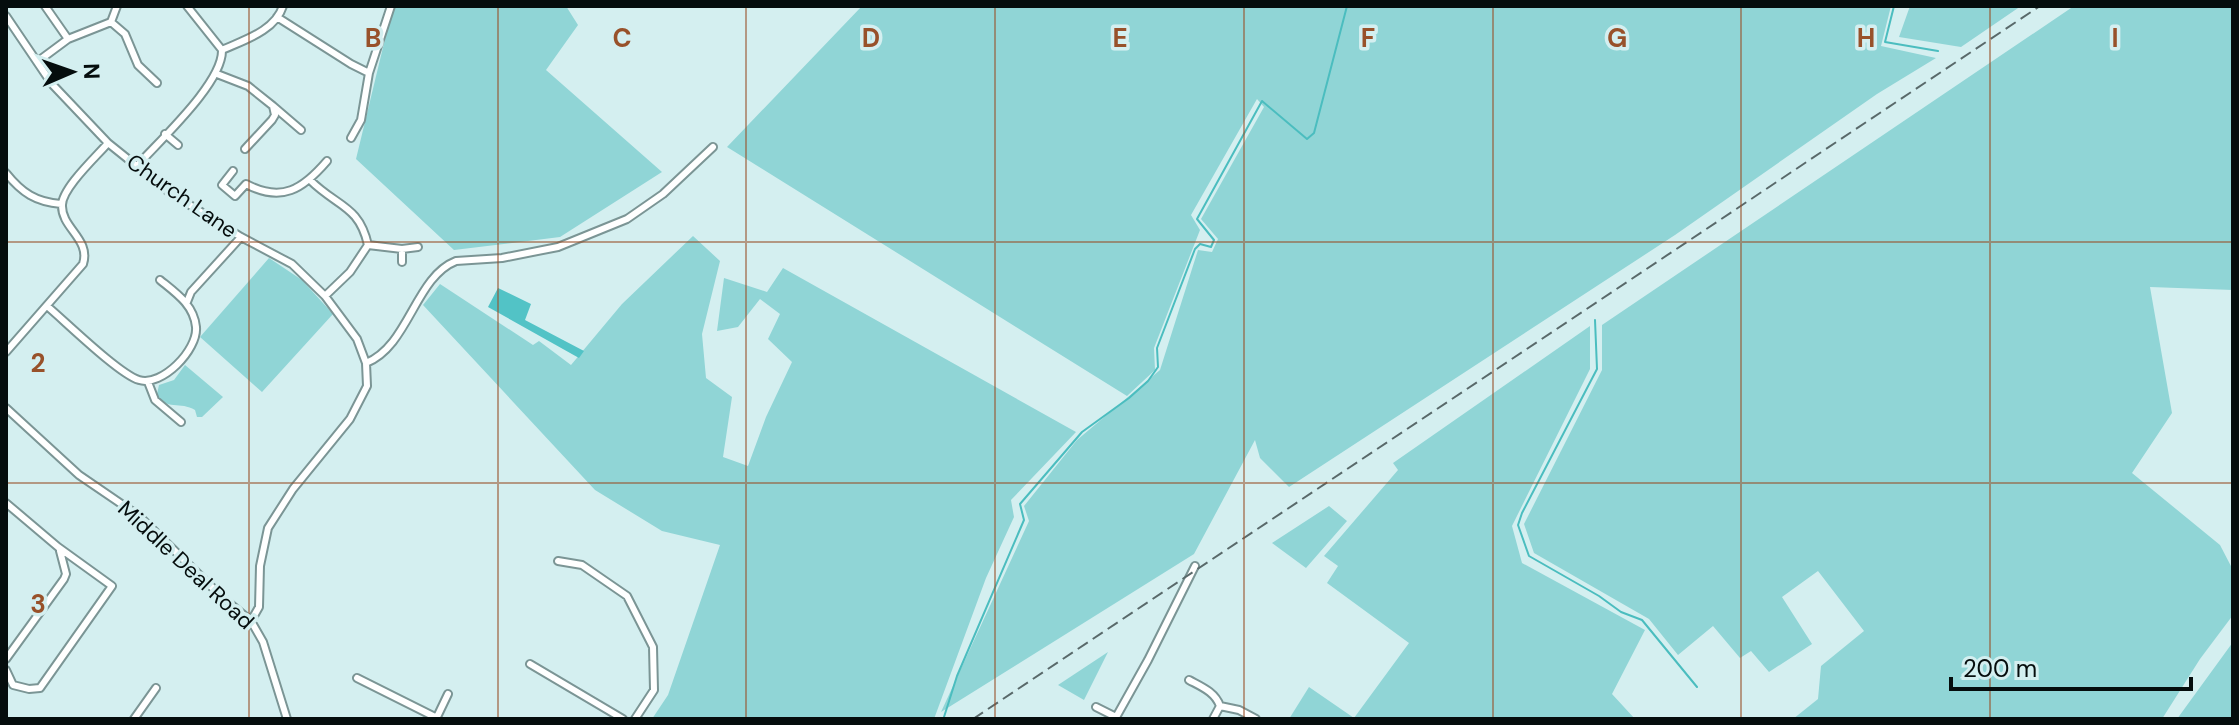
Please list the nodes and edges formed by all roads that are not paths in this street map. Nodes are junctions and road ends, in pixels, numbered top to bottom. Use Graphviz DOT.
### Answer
graph roads {
  1 [pos="45,6"];
  2 [pos="117,6"];
  3 [pos="187,6"];
  4 [pos="283,6"];
  5 [pos="391,6"];
  6 [pos="62,11"];
  7 [pos="6,16"];
  8 [pos="52,17"];
  9 [pos="277,17"];
  10 [pos="111,22"];
  11 [pos="68,39"];
  12 [pos="222,50"];
  13 [pos="37,62"];
  14 [pos="145,73"];
  15 [pos="369,73"];
  16 [pos="217,74"];
  17 [pos="138,80"];
  18 [pos="157,83"];
  19 [pos="273,106"];
  20 [pos="301,130"];
  21 [pos="165,134"];
  22 [pos="351,138"];
  23 [pos="108,143"];
  24 [pos="178,145"];
  25 [pos="713,147"];
  26 [pos="245,149"];
  27 [pos="327,161"];
  28 [pos="136,167"];
  29 [pos="233,171"];
  30 [pos="6,173"];
  31 [pos="310,180"];
  32 [pos="61,204"];
  33 [pos="241,237"];
  34 [pos="368,245"];
  35 [pos="418,247"];
  36 [pos="402,249"];
  37 [pos="402,262"];
  38 [pos="160,280"];
  39 [pos="325,296"];
  40 [pos="187,302"];
  41 [pos="47,306"];
  42 [pos="6,352"];
  43 [pos="366,363"];
  44 [pos="148,382"];
  45 [pos="6,408"];
  46 [pos="181,422"];
  47 [pos="6,503"];
  48 [pos="58,547"];
  49 [pos="558,561"];
  50 [pos="1195,566"];
  51 [pos="251,621"];
  52 [pos="6,659"];
  53 [pos="1148,660"];
  54 [pos="530,664"];
  55 [pos="1159,665"];
  56 [pos="6,670"];
  57 [pos="357,678"];
  58 [pos="1189,680"];
  59 [pos="13,685"];
  60 [pos="1198,685"];
  61 [pos="156,688"];
  62 [pos="6,693"];
  63 [pos="1194,693"];
  64 [pos="448,694"];
  65 [pos="1220,706"];
  66 [pos="1096,707"];
  67 [pos="1262,710"];
  68 [pos="436,718"];
  69 [pos="1115,718"];
  70 [pos="134,719"];
  71 [pos="287,719"];
  72 [pos="623,719"];
  73 [pos="635,719"];
  74 [pos="1213,719"];
  75 [pos="1256,719"];
  1 -- 8 [label="street"];
  2 -- 10 [label="street"];
  3 -- 12 [label="street"];
  4 -- 9 [label="street"];
  5 -- 15 [label="street"];
  6 -- 8 [label="street"];
  7 -- 13 [label="street, Church Lane"];
  8 -- 11 [label="street"];
  9 -- 12 [label="street"];
  9 -- 15 [label="street"];
  10 -- 11 [label="street"];
  10 -- 14 [label="street"];
  11 -- 13 [label="street"];
  12 -- 16 [label="street"];
  13 -- 23 [label="street, Church Lane"];
  14 -- 17 [label="street"];
  14 -- 18 [label="street"];
  15 -- 22 [label="street"];
  16 -- 19 [label="street"];
  16 -- 21 [label="street"];
  19 -- 20 [label="street"];
  19 -- 26 [label="street"];
  21 -- 24 [label="street"];
  21 -- 28 [label="street"];
  23 -- 28 [label="street, Church Lane"];
  23 -- 32 [label="street"];
  25 -- 43 [label="street"];
  27 -- 31 [label="street"];
  28 -- 33 [label="street, Church Lane"];
  29 -- 31 [label="street"];
  30 -- 32 [label="street"];
  31 -- 34 [label="street"];
  32 -- 41 [label="street"];
  33 -- 39 [label="street, Church Lane"];
  33 -- 40 [label="street"];
  34 -- 36 [label="street"];
  34 -- 39 [label="street"];
  35 -- 36 [label="street"];
  36 -- 37 [label="street"];
  38 -- 40 [label="street"];
  39 -- 43 [label="street, Church Lane"];
  40 -- 44 [label="street"];
  41 -- 42 [label="street"];
  41 -- 44 [label="street"];
  43 -- 51 [label="street"];
  44 -- 46 [label="street"];
  45 -- 51 [label="street, Middle Deal Road"];
  47 -- 48 [label="street"];
  48 -- 52 [label="street"];
  48 -- 59 [label="street"];
  49 -- 73 [label="street"];
  50 -- 53 [label="street"];
  51 -- 71 [label="street, Middle Deal Road"];
  53 -- 55 [label="street"];
  53 -- 69 [label="street"];
  54 -- 72 [label="street"];
  56 -- 59 [label="street"];
  57 -- 68 [label="street"];
  58 -- 60 [label="street"];
  59 -- 62 [label="street"];
  60 -- 63 [label="street"];
  60 -- 65 [label="street"];
  61 -- 70 [label="street"];
  64 -- 68 [label="street"];
  65 -- 74 [label="street"];
  65 -- 75 [label="street"];
  66 -- 69 [label="street"];
  67 -- 75 [label="street"];
}
